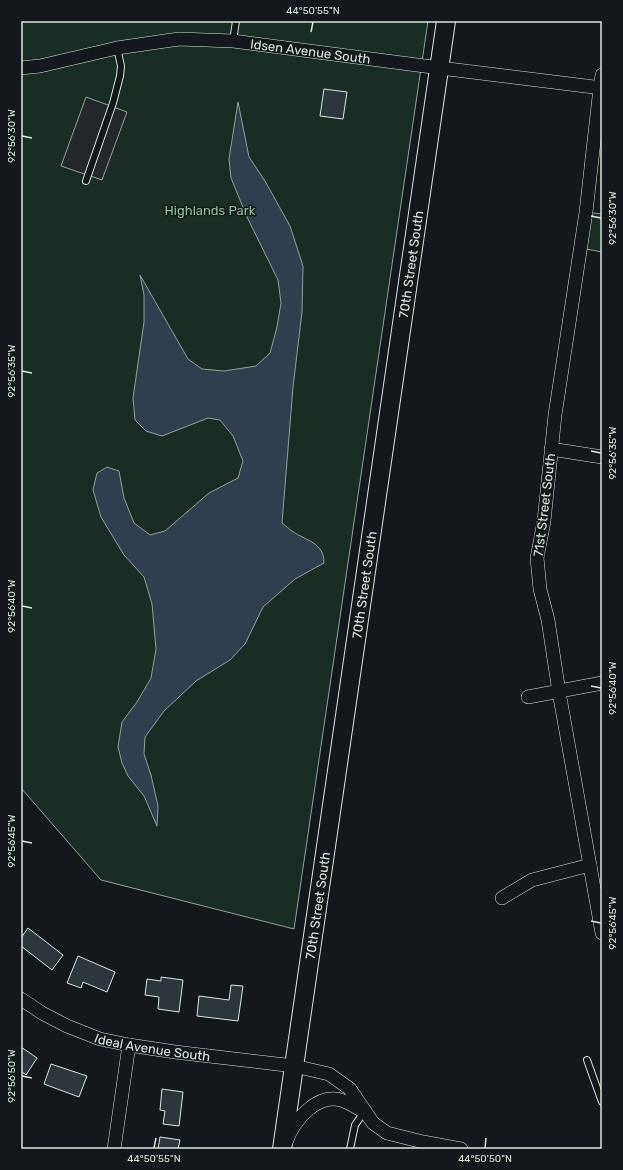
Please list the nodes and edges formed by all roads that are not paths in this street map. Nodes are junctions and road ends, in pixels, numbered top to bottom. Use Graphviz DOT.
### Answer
graph roads {
  1 [pos="236,21"];
  2 [pos="446,21"];
  3 [pos="233,41"];
  4 [pos="117,48"];
  5 [pos="21,68"];
  6 [pos="440,68"];
  7 [pos="602,75"];
  8 [pos="601,88"];
  9 [pos="86,181"];
  10 [pos="551,449"];
  11 [pos="602,457"];
  12 [pos="602,683"];
  13 [pos="559,692"];
  14 [pos="528,697"];
  15 [pos="590,865"];
  16 [pos="502,898"];
  17 [pos="602,933"];
  18 [pos="21,999"];
  19 [pos="129,1045"];
  20 [pos="587,1060"];
  21 [pos="294,1066"];
  22 [pos="602,1102"];
  23 [pos="364,1112"];
  24 [pos="114,1149"];
  25 [pos="283,1149"];
  26 [pos="350,1149"];
  27 [pos="461,1149"];
  1 -- 3 [label="lane"];
  2 -- 6 [label="main road, 70th Street South"];
  3 -- 4 [label="street, Idsen Avenue South"];
  3 -- 6 [label="street, Idsen Avenue South"];
  4 -- 5 [label="street, Idsen Avenue South"];
  4 -- 9 [label="lane"];
  6 -- 8 [label="street, Idsen Avenue South"];
  6 -- 21 [label="main road, 70th Street South"];
  7 -- 8 [label="street, 71st Street South"];
  8 -- 10 [label="street, 71st Street South"];
  10 -- 11 [label="street"];
  10 -- 13 [label="street, 71st Street South"];
  12 -- 13 [label="street"];
  13 -- 14 [label="street"];
  13 -- 15 [label="street, 71st Street South"];
  15 -- 16 [label="street"];
  15 -- 17 [label="street, 71st Street South"];
  18 -- 19 [label="street, Ideal Avenue South"];
  19 -- 21 [label="street, Ideal Avenue South"];
  19 -- 24 [label="street"];
  20 -- 22 [label="lane"];
  21 -- 23 [label="street, Ideal Avenue South"];
  21 -- 25 [label="main road, 70th Street South"];
  23 -- 25 [label="street"];
  23 -- 26 [label="lane"];
  23 -- 27 [label="street"];
}
